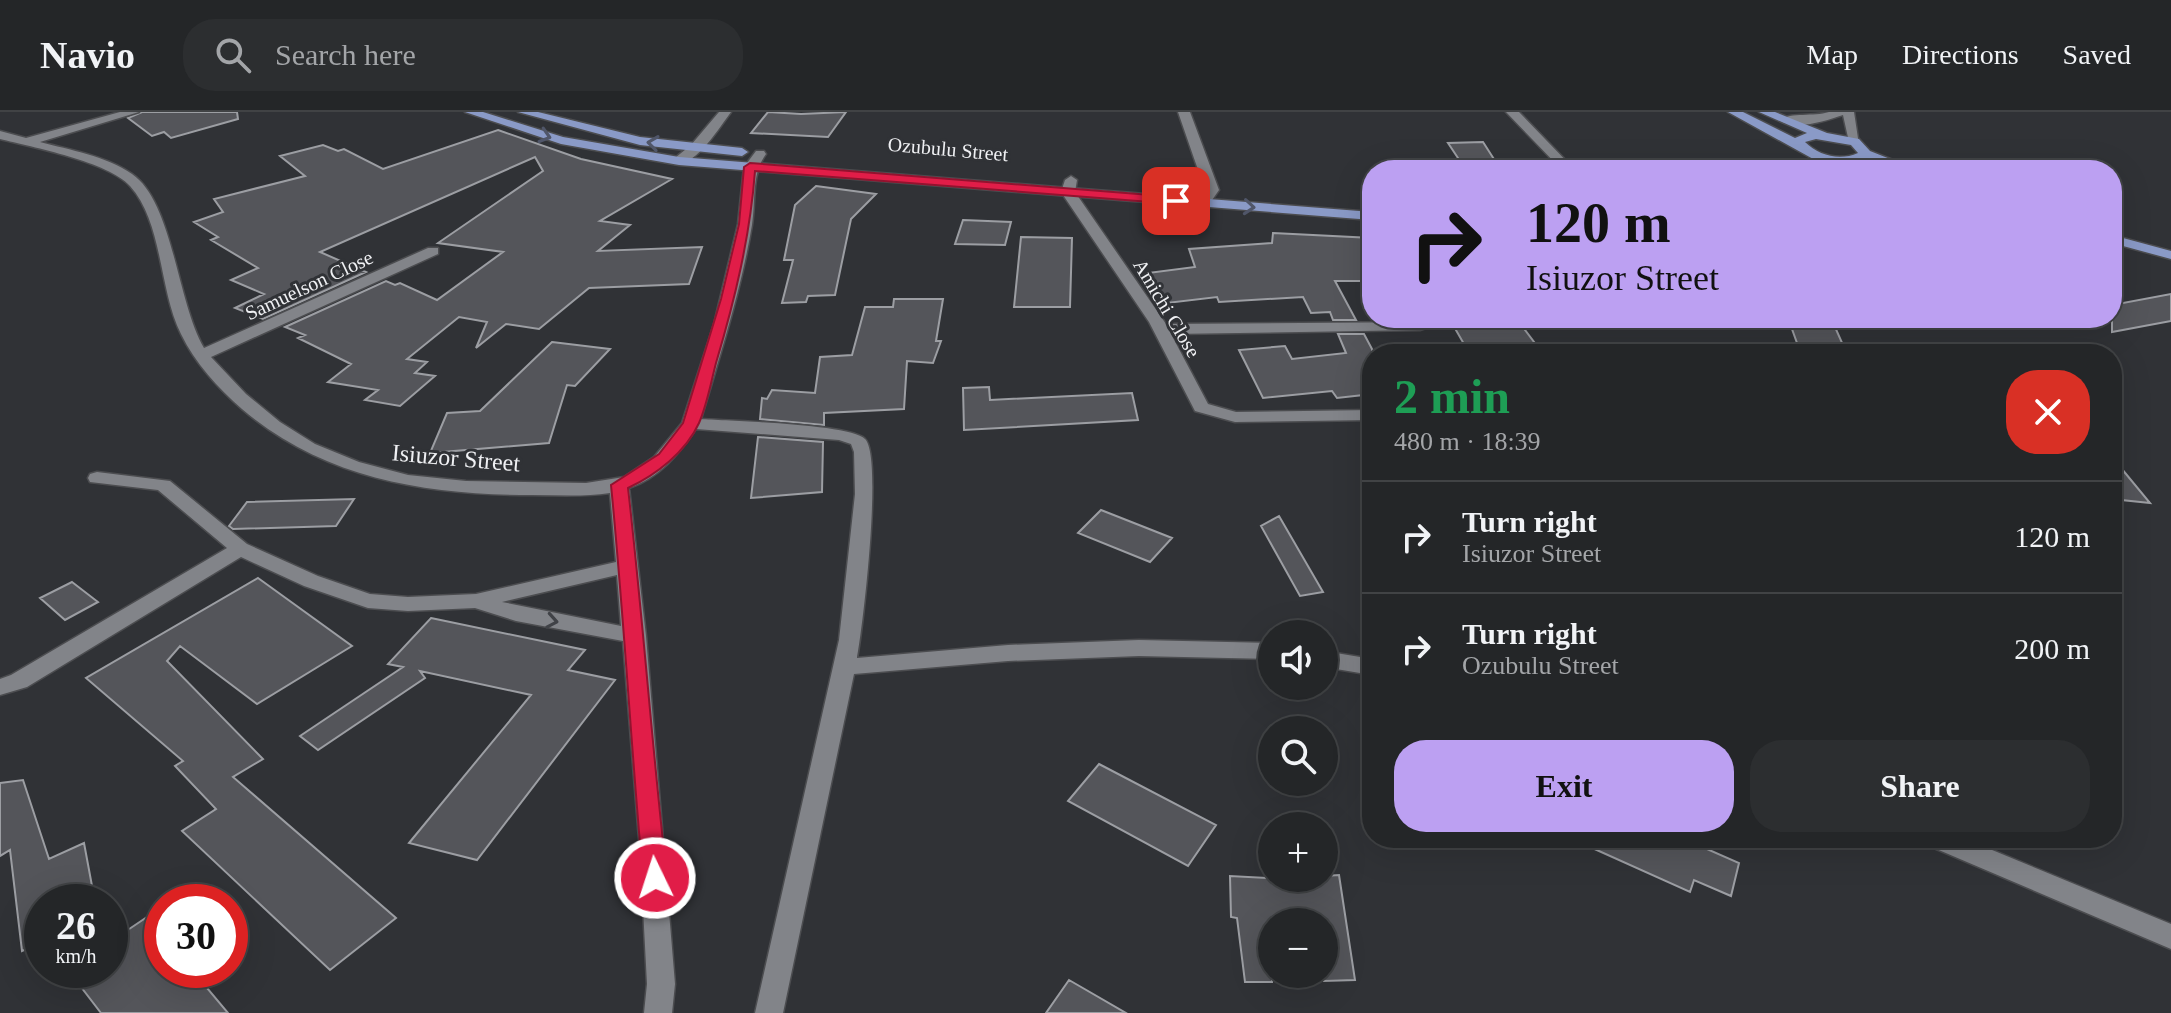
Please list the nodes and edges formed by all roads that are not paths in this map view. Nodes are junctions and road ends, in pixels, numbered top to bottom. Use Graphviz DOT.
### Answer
graph roads {
  1 [pos="133,112"];
  2 [pos="471,112"];
  3 [pos="524,112"];
  4 [pos="725,112"];
  5 [pos="1184,112"];
  6 [pos="1512,112"];
  7 [pos="1734,112"];
  8 [pos="1765,112"];
  9 [pos="1841,112"];
  10 [pos="1848,112"];
  11 [pos="1785,120"];
  12 [pos="0,135"];
  13 [pos="1824,135"];
  14 [pos="25,142"];
  15 [pos="1855,142"];
  16 [pos="1800,146"];
  17 [pos="695,148"];
  18 [pos="1866,154"];
  19 [pos="755,160"];
  20 [pos="1559,160"];
  21 [pos="1804,160"];
  22 [pos="1832,160"];
  23 [pos="1851,160"];
  24 [pos="1883,160"];
  25 [pos="679,161"];
  26 [pos="1069,186"];
  27 [pos="1212,190"];
  28 [pos="1362,202"];
  29 [pos="1203,203"];
  30 [pos="1362,215"];
  31 [pos="2122,233"];
  32 [pos="2122,242"];
  33 [pos="2171,245"];
  34 [pos="433,251"];
  35 [pos="2171,255"];
  36 [pos="1362,326"];
  37 [pos="1160,329"];
  38 [pos="201,355"];
  39 [pos="1362,415"];
  40 [pos="691,423"];
  41 [pos="97,478"];
  42 [pos="619,485"];
  43 [pos="240,549"];
  44 [pos="628,566"];
  45 [pos="476,601"];
  46 [pos="635,636"];
  47 [pos="1258,651"];
  48 [pos="1338,661"];
  49 [pos="1362,665"];
  50 [pos="844,667"];
  51 [pos="0,687"];
  52 [pos="1960,848"];
  53 [pos="2171,937"];
  54 [pos="658,1013"];
  55 [pos="769,1013"];
  1 -- 14 [label="street"];
  2 -- 25 [label="main road, Ozubulu Street, one-way"];
  17 -- 3 [label="main road, Ozubulu Street, one-way"];
  4 -- 17 [label="street"];
  5 -- 27 [label="street"];
  6 -- 20 [label="street"];
  7 -- 16 [label="main road"];
  8 -- 11 [label="main road"];
  9 -- 11 [label="street"];
  10 -- 15 [label="street"];
  11 -- 13 [label="main road"];
  12 -- 14 [label="street, Isiuzor Street"];
  13 -- 15 [label="main road"];
  13 -- 16 [label="main road"];
  14 -- 38 [label="street, Isiuzor Street"];
  15 -- 18 [label="main road"];
  16 -- 21 [label="main road"];
  16 -- 22 [label="main road"];
  17 -- 19 [label="main road, Ozubulu Street"];
  17 -- 25 [label="street"];
  18 -- 23 [label="main road"];
  18 -- 24 [label="main road"];
  19 -- 25 [label="main road, Ozubulu Street"];
  19 -- 26 [label="main road, Ozubulu Street"];
  19 -- 40 [label="street, Isiuzor Street"];
  26 -- 27 [label="main road, Ozubulu Street"];
  26 -- 29 [label="main road, Ozubulu Street"];
  26 -- 37 [label="street, Amichi Close"];
  27 -- 28 [label="main road, Ozubulu Street"];
  27 -- 29 [label="street"];
  29 -- 30 [label="main road, Ozubulu Street, one-way"];
  31 -- 33 [label="main road"];
  32 -- 35 [label="main road"];
  34 -- 38 [label="street, Samuelson Close"];
  36 -- 37 [label="street"];
  37 -- 39 [label="street, Amichi Close"];
  38 -- 42 [label="street, Isiuzor Street"];
  40 -- 42 [label="street, Isiuzor Street"];
  40 -- 50 [label="street"];
  41 -- 43 [label="street"];
  42 -- 44 [label="street"];
  43 -- 45 [label="street"];
  43 -- 51 [label="street"];
  44 -- 45 [label="street"];
  44 -- 46 [label="street"];
  45 -- 46 [label="street, one-way"];
  46 -- 54 [label="street"];
  47 -- 50 [label="street"];
  48 -- 49 [label="street"];
  50 -- 55 [label="street"];
  52 -- 53 [label="street"];
}
